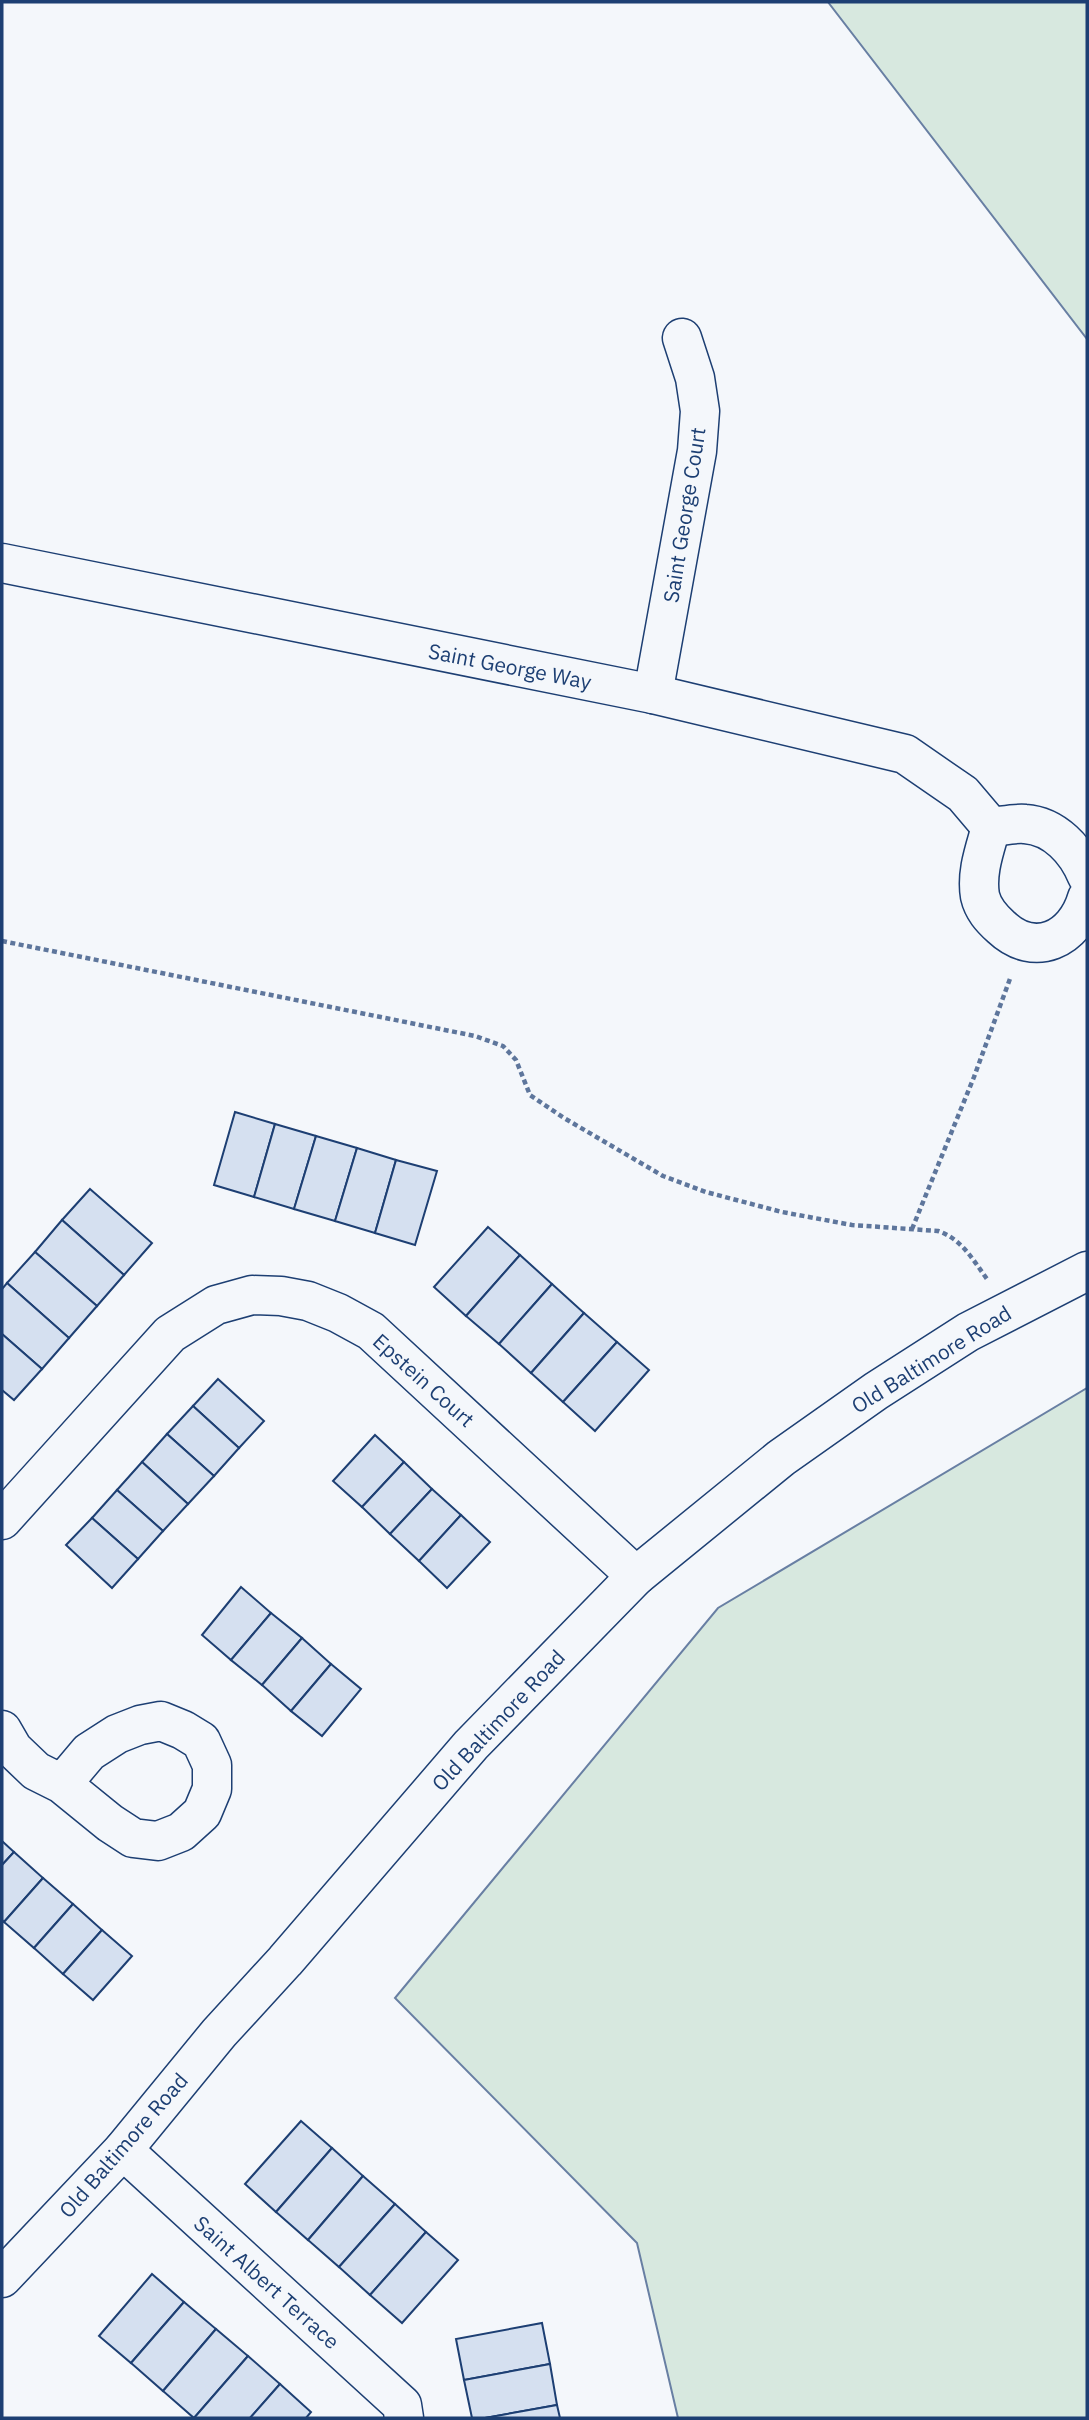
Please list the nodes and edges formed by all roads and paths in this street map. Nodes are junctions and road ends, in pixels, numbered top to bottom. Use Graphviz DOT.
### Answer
graph roads {
  1 [pos="682,338"];
  2 [pos="2,563"];
  3 [pos="653,694"];
  4 [pos="991,827"];
  5 [pos="1087,876"];
  6 [pos="1087,898"];
  7 [pos="2,941"];
  8 [pos="1022,941"];
  9 [pos="912,1230"];
  10 [pos="1087,1270"];
  11 [pos="1009,1309"];
  12 [pos="2,1520"];
  13 [pos="636,1576"];
  14 [pos="2,1730"];
  15 [pos="62,1784"];
  16 [pos="123,2150"];
  17 [pos="2,2278"];
  18 [pos="404,2418"];
  1 -- 3 [label="street, Saint George Court"];
  2 -- 3 [label="street, Saint George Way"];
  3 -- 4 [label="street, Saint George Way"];
  4 -- 5 [label="street"];
  4 -- 8 [label="street"];
  6 -- 8 [label="street"];
  7 -- 9 [label="path"];
  8 -- 9 [label="path"];
  9 -- 11 [label="path"];
  10 -- 11 [label="street, Old Baltimore Road"];
  11 -- 13 [label="street, Old Baltimore Road"];
  12 -- 13 [label="street, Epstein Court"];
  13 -- 16 [label="street, Old Baltimore Road"];
  14 -- 15 [label="street"];
  16 -- 17 [label="street, Old Baltimore Road"];
  16 -- 18 [label="street, Saint Albert Terrace"];
}
